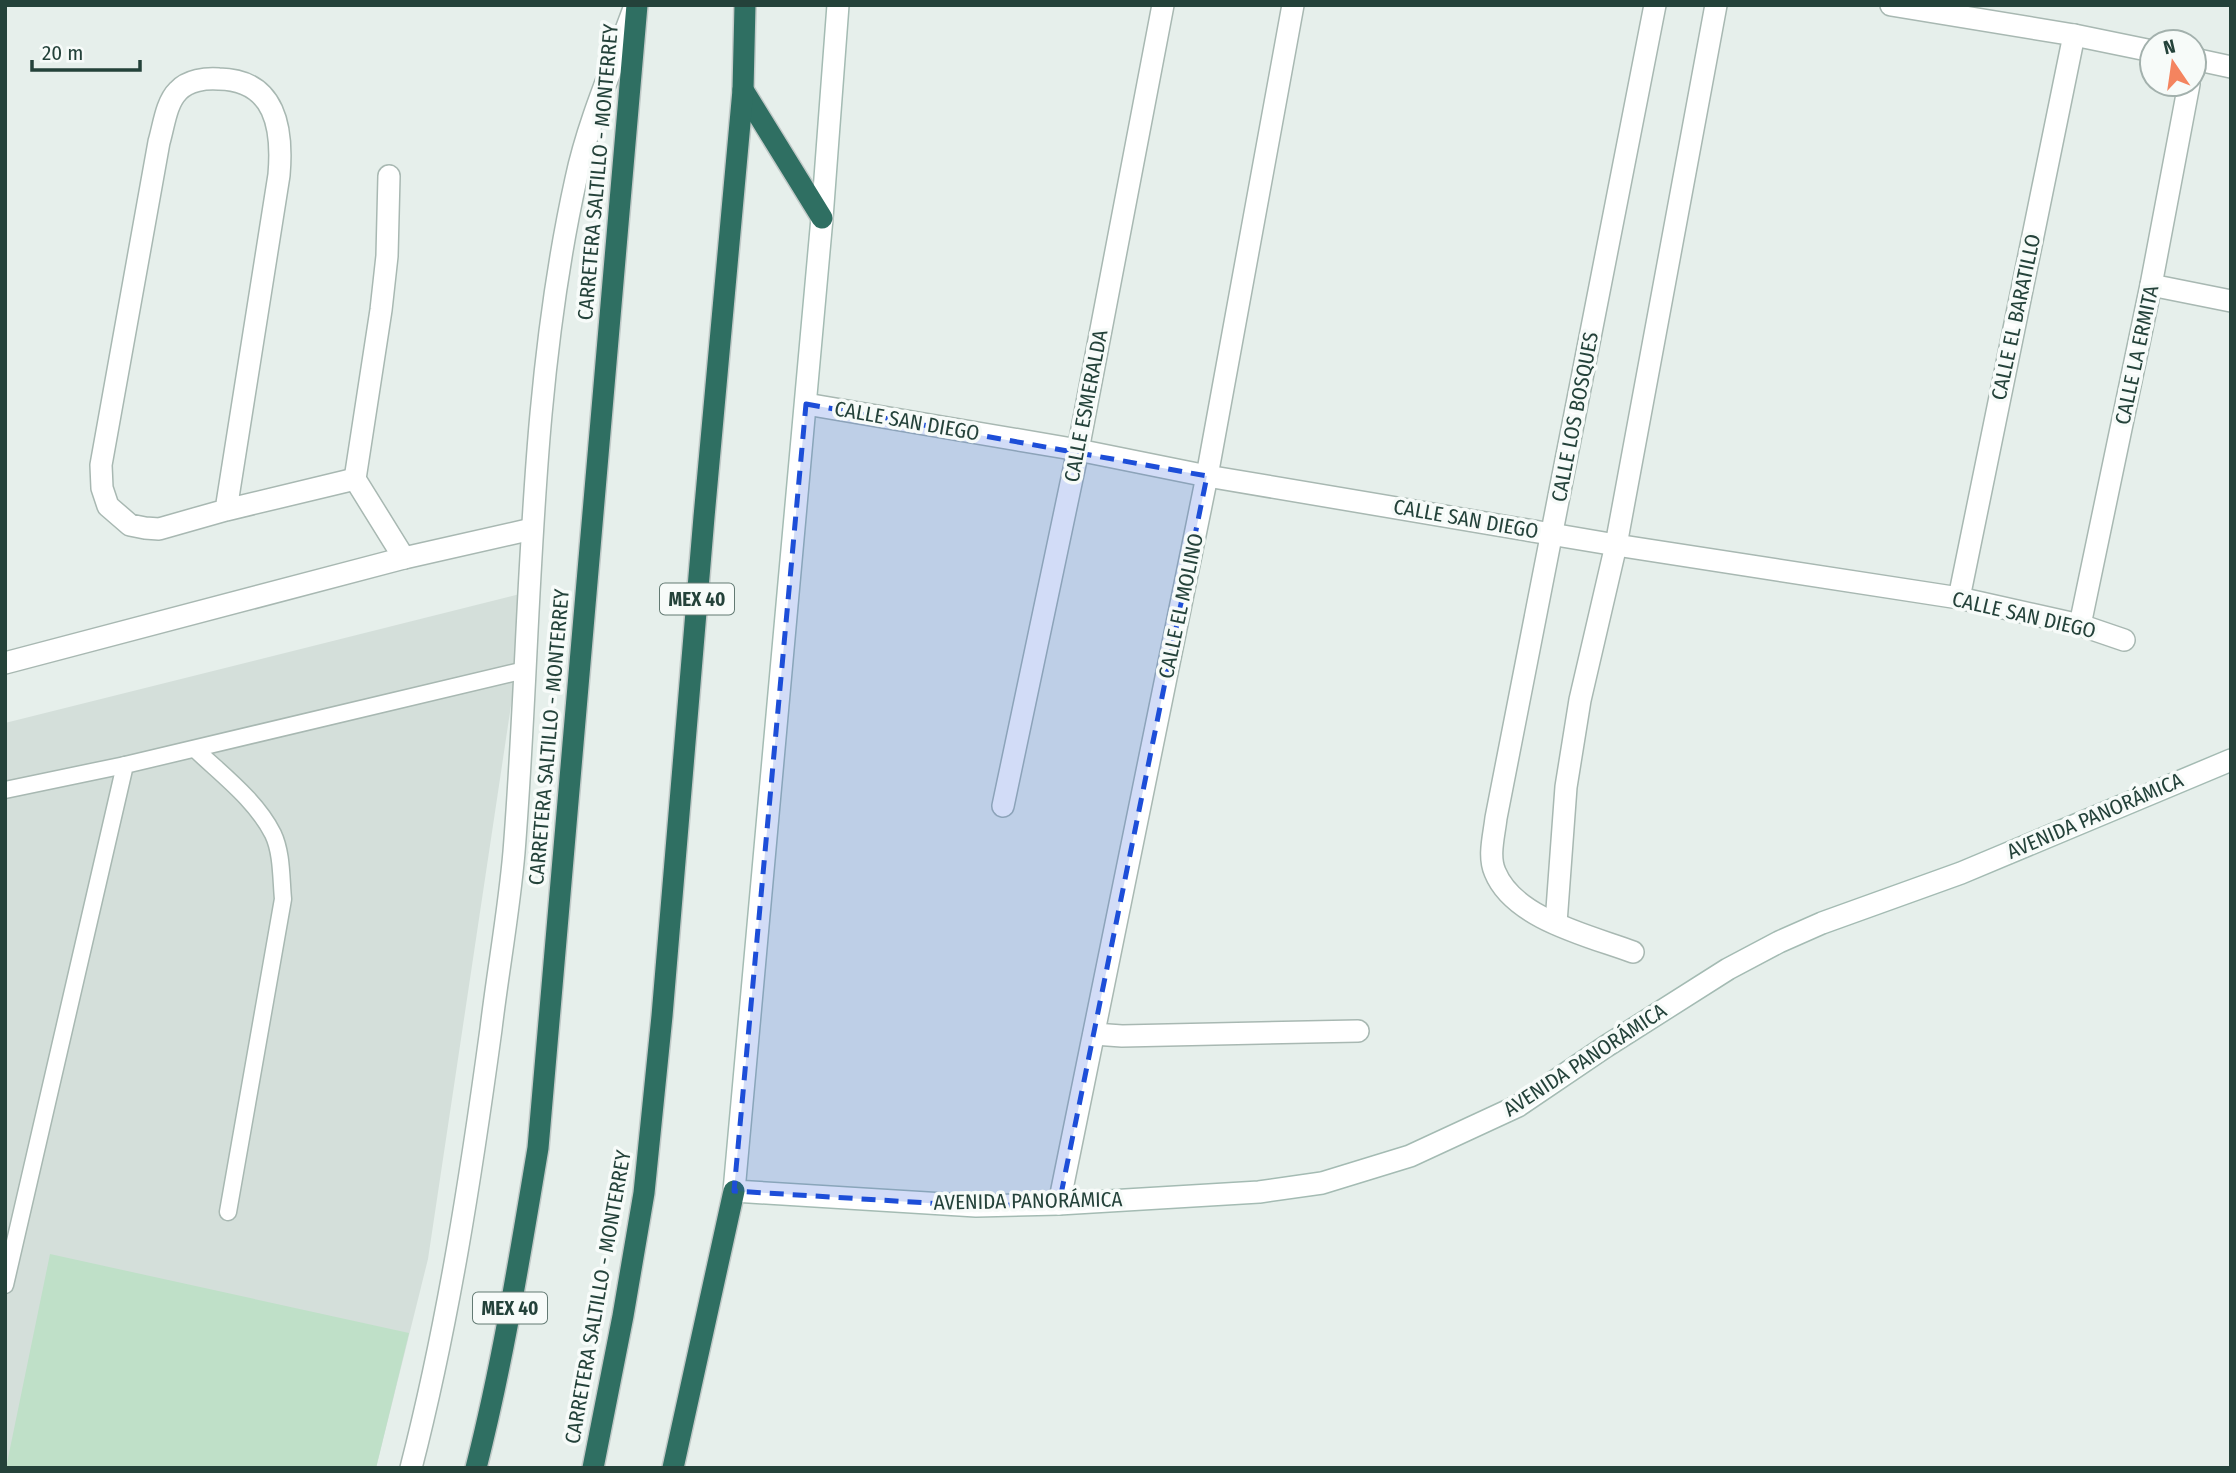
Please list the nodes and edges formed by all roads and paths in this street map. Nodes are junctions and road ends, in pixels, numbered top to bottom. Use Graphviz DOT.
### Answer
graph roads {
  1 [pos="636,5"];
  2 [pos="746,5"];
  3 [pos="838,5"];
  4 [pos="1163,5"];
  5 [pos="1293,5"];
  6 [pos="1655,5"];
  7 [pos="1716,5"];
  8 [pos="1891,5"];
  9 [pos="2074,35"];
  10 [pos="2138,48"];
  11 [pos="2208,62"];
  12 [pos="2231,67"];
  13 [pos="743,90"];
  14 [pos="2186,98"];
  15 [pos="389,176"];
  16 [pos="822,218"];
  17 [pos="2151,285"];
  18 [pos="2231,301"];
  19 [pos="806,404"];
  20 [pos="1078,450"];
  21 [pos="1207,476"];
  22 [pos="355,479"];
  23 [pos="226,510"];
  24 [pos="532,529"];
  25 [pos="1552,533"];
  26 [pos="1616,545"];
  27 [pos="404,558"];
  28 [pos="1959,598"];
  29 [pos="2080,625"];
  30 [pos="2124,640"];
  31 [pos="5,663"];
  32 [pos="525,670"];
  33 [pos="195,749"];
  34 [pos="2231,760"];
  35 [pos="125,765"];
  36 [pos="5,790"];
  37 [pos="1003,806"];
  38 [pos="1556,923"];
  39 [pos="1633,952"];
  40 [pos="1358,1031"];
  41 [pos="1094,1034"];
  42 [pos="734,1191"];
  43 [pos="1059,1204"];
  44 [pos="228,1212"];
  45 [pos="5,1285"];
  46 [pos="411,1468"];
  47 [pos="476,1468"];
  48 [pos="593,1468"];
  49 [pos="673,1468"];
  1 -- 24 [label="street"];
  1 -- 47 [label="highway, CARRETERA SALTILLO - MONTERREY / MEX 40"];
  2 -- 13 [label="highway, CARRETERA SALTILLO - MONTERREY / MEX 40"];
  3 -- 16 [label="street"];
  4 -- 20 [label="street, CALLE ESMERALDA"];
  5 -- 21 [label="street, CALLE EL MOLINO"];
  6 -- 25 [label="street, CALLE LOS BOSQUES"];
  7 -- 26 [label="street"];
  8 -- 9 [label="street"];
  9 -- 10 [label="street"];
  9 -- 28 [label="street, CALLE EL BARATILLO"];
  11 -- 12 [label="street"];
  13 -- 16 [label="highway"];
  13 -- 48 [label="highway, CARRETERA SALTILLO - MONTERREY / MEX 40"];
  14 -- 17 [label="street, CALLE LA ERMITA"];
  15 -- 22 [label="street"];
  16 -- 19 [label="street"];
  17 -- 18 [label="street"];
  17 -- 29 [label="street, CALLE LA ERMITA"];
  19 -- 20 [label="street, CALLE SAN DIEGO"];
  19 -- 42 [label="street"];
  20 -- 21 [label="street, CALLE SAN DIEGO"];
  20 -- 37 [label="street, CALLE ESMERALDA"];
  21 -- 25 [label="street, CALLE SAN DIEGO"];
  21 -- 41 [label="street, CALLE EL MOLINO"];
  22 -- 23 [label="street"];
  22 -- 27 [label="street"];
  23 -- 23 [label="street"];
  24 -- 27 [label="street"];
  24 -- 32 [label="street"];
  25 -- 26 [label="street, CALLE SAN DIEGO"];
  25 -- 38 [label="street, CALLE LOS BOSQUES"];
  26 -- 28 [label="street, CALLE SAN DIEGO"];
  26 -- 38 [label="street"];
  27 -- 31 [label="street"];
  28 -- 29 [label="street, CALLE SAN DIEGO"];
  29 -- 30 [label="street, CALLE SAN DIEGO"];
  32 -- 33 [label="lane"];
  32 -- 46 [label="street"];
  33 -- 35 [label="lane"];
  33 -- 44 [label="lane"];
  34 -- 43 [label="street, AVENIDA PANORÁMICA"];
  35 -- 36 [label="lane"];
  35 -- 45 [label="lane"];
  38 -- 39 [label="street, CALLE LOS BOSQUES"];
  40 -- 41 [label="street"];
  41 -- 43 [label="street, CALLE EL MOLINO"];
  42 -- 43 [label="street, AVENIDA PANORÁMICA"];
  42 -- 49 [label="highway"];
}
